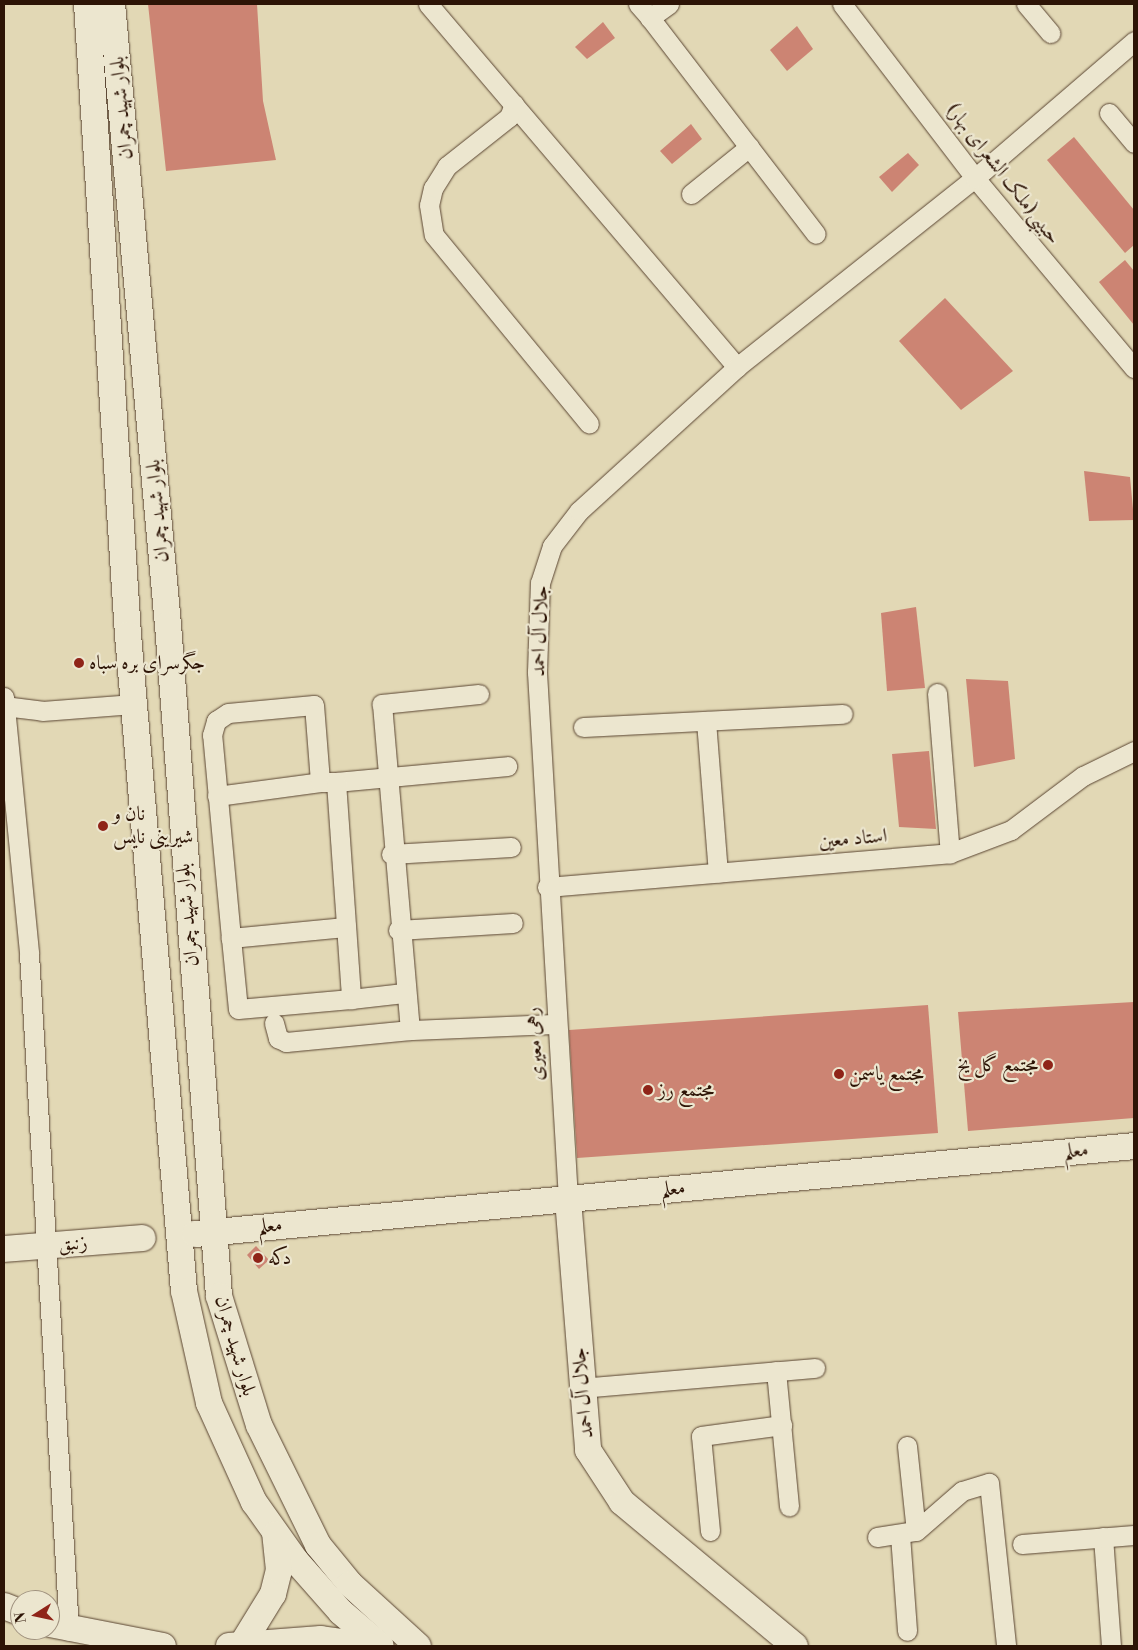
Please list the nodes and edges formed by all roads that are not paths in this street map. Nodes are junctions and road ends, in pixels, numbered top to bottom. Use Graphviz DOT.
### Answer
graph roads {
  1 [pos="87,4"];
  2 [pos="112,4"];
  3 [pos="428,4"];
  4 [pos="668,4"];
  5 [pos="1026,4"];
  6 [pos="845,5"];
  7 [pos="644,11"];
  8 [pos="1050,33"];
  9 [pos="1134,41"];
  10 [pos="514,104"];
  11 [pos="1108,113"];
  12 [pos="1134,143"];
  13 [pos="749,147"];
  14 [pos="975,178"];
  15 [pos="691,194"];
  16 [pos="816,234"];
  17 [pos="737,367"];
  18 [pos="1134,368"];
  19 [pos="589,424"];
  20 [pos="937,693"];
  21 [pos="479,694"];
  22 [pos="4,698"];
  23 [pos="134,704"];
  24 [pos="4,706"];
  25 [pos="843,714"];
  26 [pos="706,721"];
  27 [pos="583,727"];
  28 [pos="1134,751"];
  29 [pos="507,766"];
  30 [pos="386,778"];
  31 [pos="328,782"];
  32 [pos="217,796"];
  33 [pos="510,847"];
  34 [pos="950,853"];
  35 [pos="391,854"];
  36 [pos="718,873"];
  37 [pos="548,886"];
  38 [pos="513,923"];
  39 [pos="345,927"];
  40 [pos="398,930"];
  41 [pos="231,938"];
  42 [pos="404,993"];
  43 [pos="351,999"];
  44 [pos="274,1023"];
  45 [pos="556,1024"];
  46 [pos="410,1030"];
  47 [pos="1134,1146"];
  48 [pos="568,1199"];
  49 [pos="212,1231"];
  50 [pos="180,1236"];
  51 [pos="143,1238"];
  52 [pos="49,1246"];
  53 [pos="4,1250"];
  54 [pos="815,1368"];
  55 [pos="776,1371"];
  56 [pos="581,1388"];
  57 [pos="782,1425"];
  58 [pos="907,1446"];
  59 [pos="789,1506"];
  60 [pos="710,1531"];
  61 [pos="275,1532"];
  62 [pos="908,1533"];
  63 [pos="1134,1535"];
  64 [pos="876,1537"];
  65 [pos="1103,1537"];
  66 [pos="1022,1544"];
  67 [pos="58,1590"];
  68 [pos="60,1627"];
  69 [pos="907,1631"];
  70 [pos="163,1646"];
  71 [pos="229,1646"];
  72 [pos="241,1646"];
  73 [pos="370,1646"];
  74 [pos="381,1646"];
  75 [pos="418,1646"];
  76 [pos="795,1646"];
  77 [pos="1006,1646"];
  78 [pos="1111,1646"];
  1 -- 23 [label="main road, بلوار شهید چمران"];
  2 -- 49 [label="main road, بلوار شهید چمران"];
  3 -- 10 [label="street"];
  4 -- 7 [label="street"];
  5 -- 8 [label="street"];
  6 -- 14 [label="street, حبیبی(ملک الشعرای بهار)"];
  7 -- 13 [label="street"];
  9 -- 14 [label="street, جلال آل احمد"];
  10 -- 17 [label="street"];
  10 -- 19 [label="street"];
  11 -- 12 [label="street"];
  13 -- 15 [label="street"];
  13 -- 16 [label="street"];
  14 -- 17 [label="street, جلال آل احمد"];
  14 -- 18 [label="street, حبیبی(ملک الشعرای بهار)"];
  17 -- 37 [label="street, جلال آل احمد"];
  20 -- 34 [label="street"];
  21 -- 30 [label="street"];
  22 -- 24 [label="street"];
  23 -- 24 [label="street"];
  23 -- 50 [label="main road, بلوار شهید چمران"];
  24 -- 52 [label="street"];
  25 -- 26 [label="street"];
  26 -- 27 [label="street"];
  26 -- 36 [label="street"];
  28 -- 34 [label="street, استاد معین"];
  29 -- 30 [label="street"];
  30 -- 31 [label="street"];
  30 -- 35 [label="street"];
  31 -- 32 [label="street"];
  31 -- 32 [label="street"];
  31 -- 39 [label="street"];
  32 -- 41 [label="street"];
  33 -- 35 [label="street"];
  34 -- 36 [label="street, استاد معین"];
  35 -- 40 [label="street"];
  36 -- 37 [label="street, استاد معین"];
  37 -- 45 [label="street, رهی معیری"];
  38 -- 40 [label="street"];
  39 -- 41 [label="street"];
  39 -- 43 [label="street"];
  40 -- 42 [label="street"];
  41 -- 43 [label="street"];
  42 -- 43 [label="street"];
  42 -- 46 [label="street"];
  44 -- 46 [label="street"];
  45 -- 46 [label="street"];
  45 -- 48 [label="street, رهی معیری"];
  47 -- 48 [label="main road, معلم"];
  48 -- 49 [label="main road, معلم"];
  48 -- 56 [label="main road, جلال آل احمد"];
  49 -- 50 [label="main road, معلم"];
  49 -- 75 [label="main road, بلوار شهید چمران"];
  50 -- 61 [label="main road, بلوار شهید چمران"];
  51 -- 52 [label="main road, زنبق"];
  52 -- 53 [label="main road, زنبق"];
  52 -- 67 [label="street"];
  54 -- 55 [label="street"];
  55 -- 56 [label="street"];
  55 -- 57 [label="street"];
  56 -- 76 [label="main road, جلال آل احمد"];
  57 -- 59 [label="street"];
  57 -- 60 [label="street"];
  58 -- 62 [label="street"];
  61 -- 72 [label="main road"];
  61 -- 74 [label="main road, بلوار شهید چمران"];
  62 -- 64 [label="street"];
  62 -- 69 [label="street"];
  62 -- 77 [label="street"];
  63 -- 65 [label="street"];
  65 -- 66 [label="street"];
  65 -- 78 [label="street"];
  68 -- 70 [label="main road"];
  71 -- 72 [label="main road"];
  72 -- 73 [label="main road"];
}
